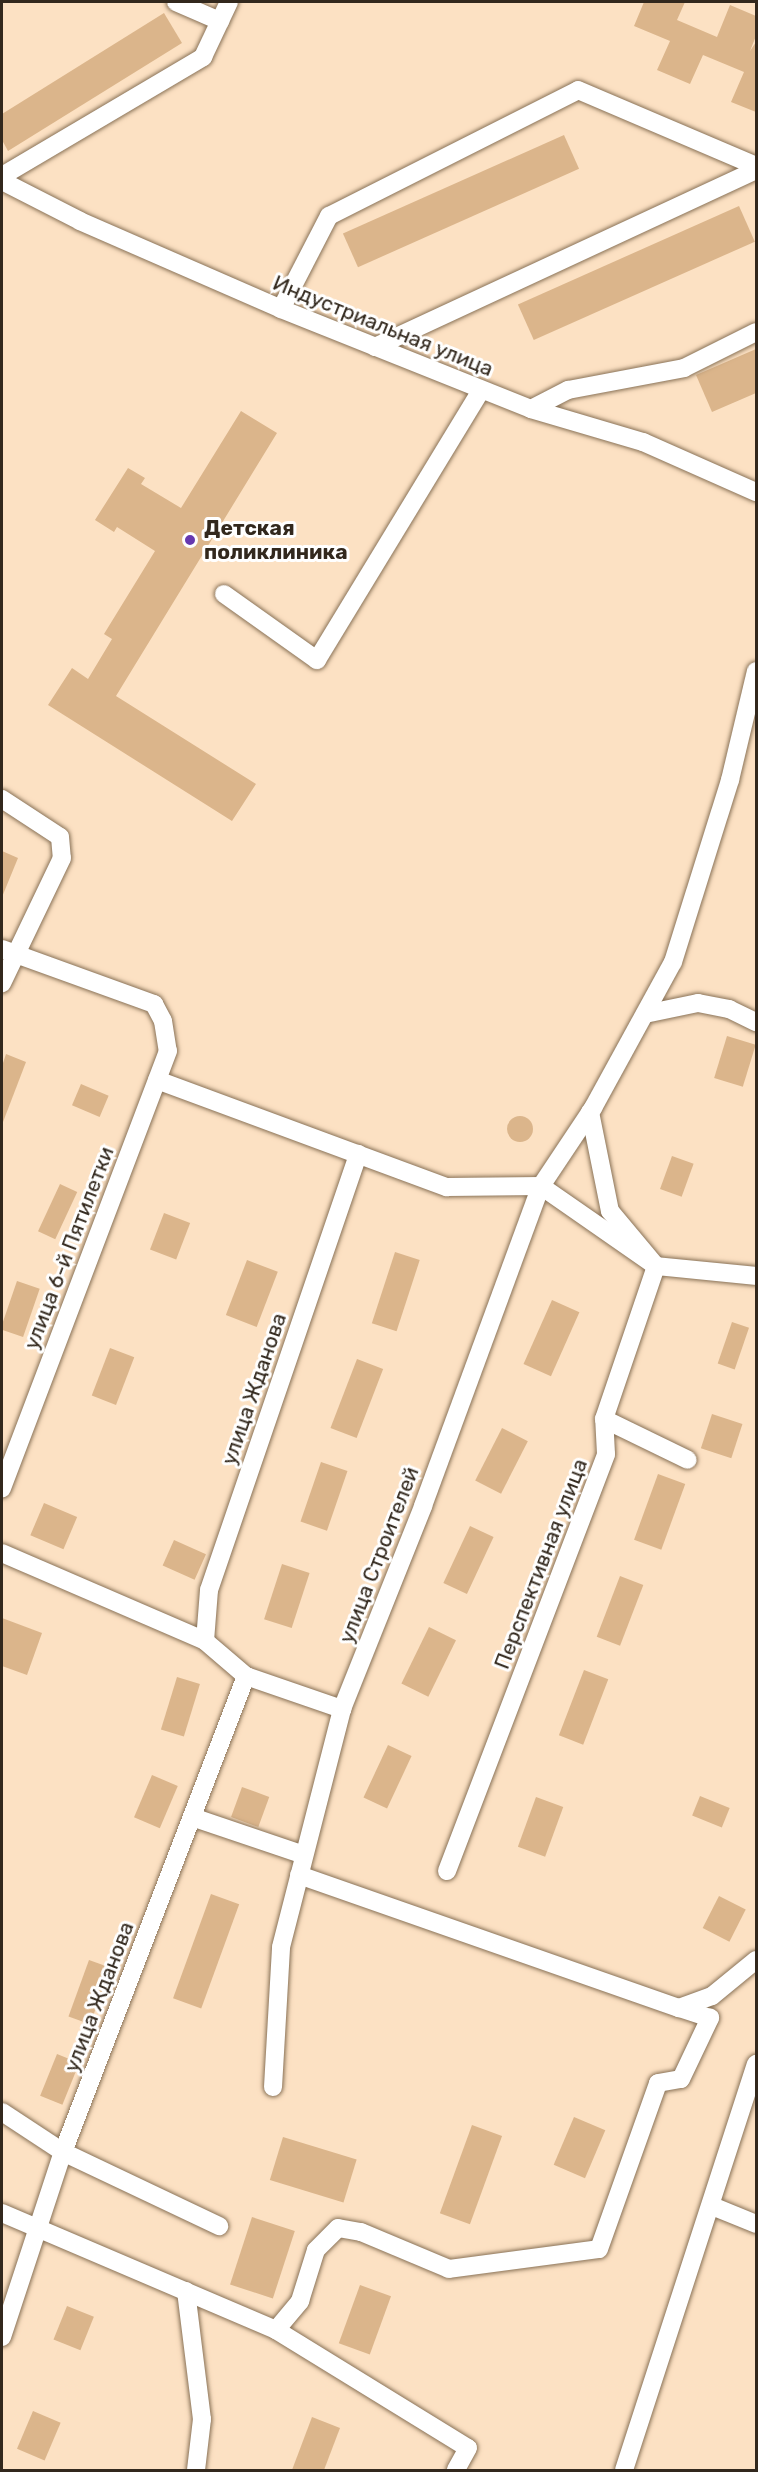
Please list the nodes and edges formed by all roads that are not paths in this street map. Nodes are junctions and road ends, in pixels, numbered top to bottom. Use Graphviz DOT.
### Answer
graph roads {
  1 [pos="176,2"];
  2 [pos="229,2"];
  3 [pos="220,21"];
  4 [pos="756,168"];
  5 [pos="2,176"];
  6 [pos="2,181"];
  7 [pos="280,309"];
  8 [pos="756,332"];
  9 [pos="375,347"];
  10 [pos="481,390"];
  11 [pos="531,409"];
  12 [pos="754,492"];
  13 [pos="224,594"];
  14 [pos="756,671"];
  15 [pos="2,799"];
  16 [pos="7,951"];
  17 [pos="2,983"];
  18 [pos="645,1014"];
  19 [pos="756,1022"];
  20 [pos="157,1080"];
  21 [pos="590,1112"];
  22 [pos="358,1154"];
  23 [pos="541,1186"];
  24 [pos="656,1266"];
  25 [pos="756,1276"];
  26 [pos="604,1419"];
  27 [pos="688,1460"];
  28 [pos="2,1489"];
  29 [pos="2,1553"];
  30 [pos="205,1641"];
  31 [pos="246,1676"];
  32 [pos="342,1709"];
  33 [pos="192,1817"];
  34 [pos="304,1856"];
  35 [pos="447,1871"];
  36 [pos="300,1875"];
  37 [pos="756,1960"];
  38 [pos="679,2008"];
  39 [pos="756,2064"];
  40 [pos="273,2087"];
  41 [pos="2,2112"];
  42 [pos="63,2152"];
  43 [pos="711,2206"];
  44 [pos="2,2213"];
  45 [pos="756,2224"];
  46 [pos="39,2226"];
  47 [pos="219,2226"];
  48 [pos="186,2291"];
  49 [pos="276,2330"];
  50 [pos="2,2337"];
  51 [pos="196,2470"];
  52 [pos="456,2470"];
  53 [pos="624,2470"];
  1 -- 3 [label="street"];
  2 -- 3 [label="street"];
  3 -- 5 [label="street"];
  4 -- 7 [label="street"];
  4 -- 9 [label="street"];
  6 -- 7 [label="street, Индустриальная улица"];
  7 -- 9 [label="street, Индустриальная улица"];
  8 -- 11 [label="street"];
  9 -- 10 [label="street, Индустриальная улица"];
  10 -- 11 [label="street, Индустриальная улица"];
  10 -- 13 [label="street"];
  11 -- 12 [label="street, Индустриальная улица"];
  14 -- 18 [label="street, улица Строителей"];
  15 -- 16 [label="street"];
  16 -- 17 [label="street"];
  16 -- 20 [label="street, улица 6-й Пятилетки"];
  18 -- 19 [label="street"];
  18 -- 21 [label="street, улица Строителей"];
  20 -- 22 [label="street"];
  20 -- 28 [label="street, улица 6-й Пятилетки"];
  21 -- 23 [label="street, улица Строителей"];
  21 -- 24 [label="street"];
  22 -- 23 [label="street"];
  22 -- 30 [label="street, улица Жданова"];
  23 -- 24 [label="street"];
  23 -- 32 [label="street, улица Строителей"];
  24 -- 25 [label="street"];
  24 -- 26 [label="street, Перспективная улица"];
  26 -- 27 [label="street"];
  26 -- 35 [label="street, Перспективная улица"];
  29 -- 30 [label="street"];
  30 -- 31 [label="street"];
  31 -- 32 [label="street"];
  31 -- 33 [label="street, улица Жданова"];
  32 -- 34 [label="street, улица Строителей"];
  33 -- 34 [label="street"];
  33 -- 42 [label="street, улица Жданова"];
  34 -- 36 [label="street, улица Строителей"];
  36 -- 38 [label="street"];
  36 -- 40 [label="street, улица Строителей"];
  37 -- 38 [label="street"];
  38 -- 49 [label="street"];
  39 -- 43 [label="street"];
  41 -- 42 [label="street"];
  42 -- 46 [label="street, улица Жданова"];
  42 -- 47 [label="street"];
  43 -- 45 [label="street"];
  43 -- 53 [label="street"];
  44 -- 46 [label="street"];
  46 -- 48 [label="street"];
  46 -- 50 [label="street, улица Жданова"];
  48 -- 49 [label="street"];
  48 -- 51 [label="street"];
  49 -- 52 [label="street"];
}
